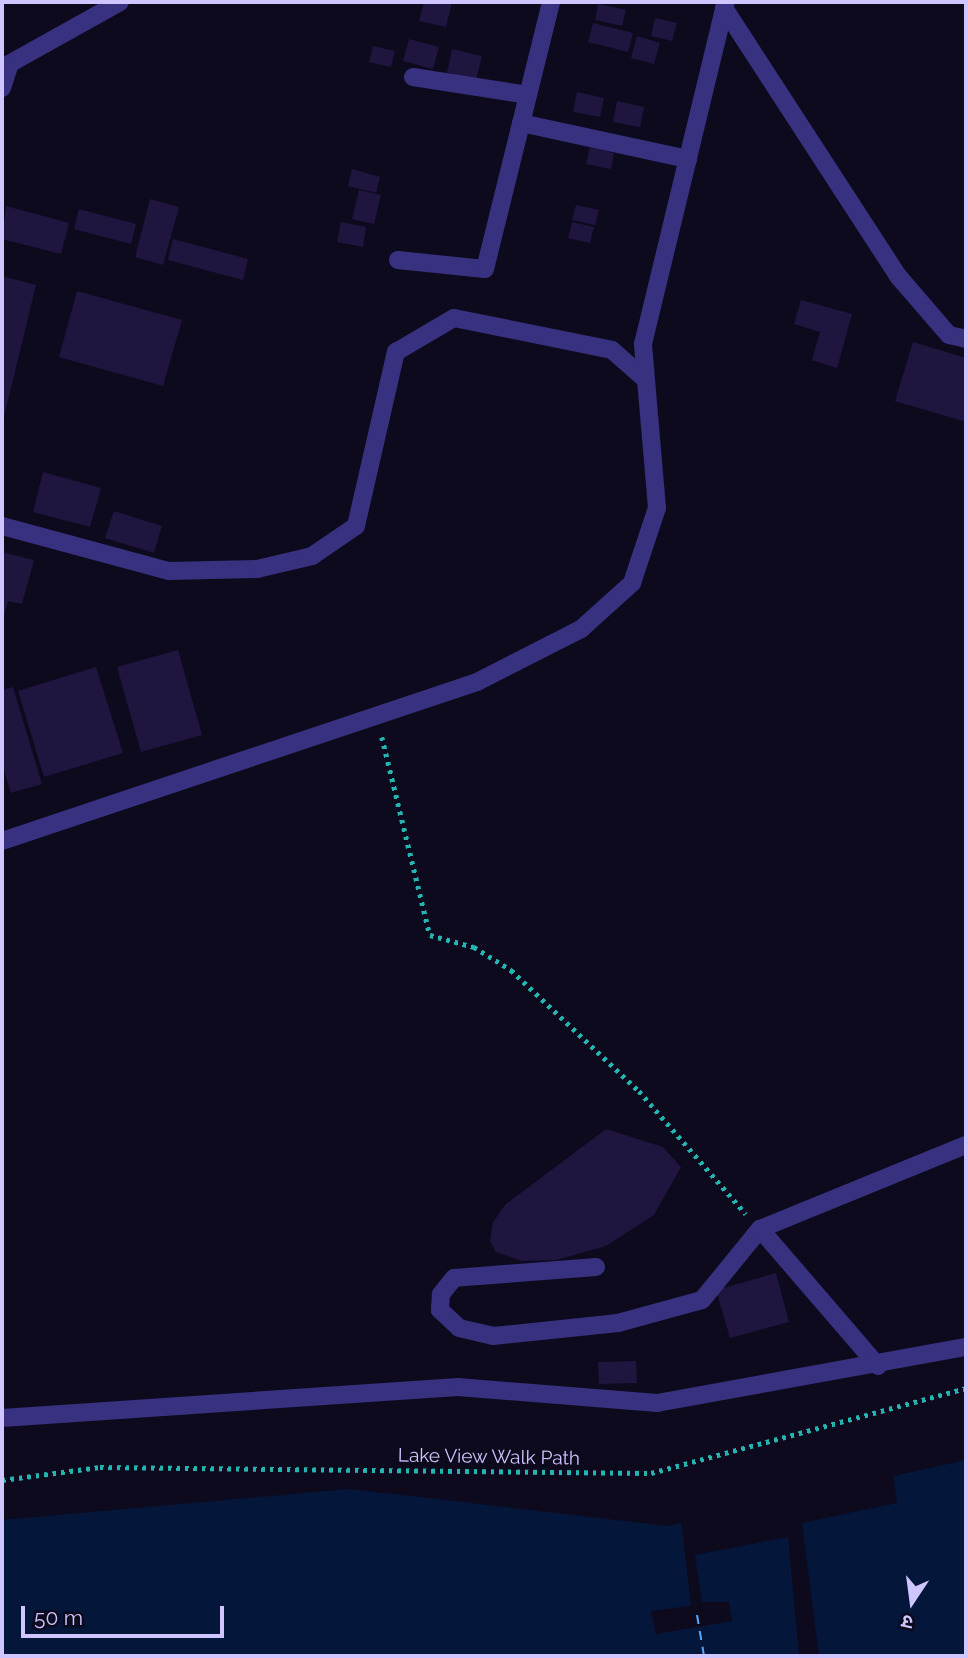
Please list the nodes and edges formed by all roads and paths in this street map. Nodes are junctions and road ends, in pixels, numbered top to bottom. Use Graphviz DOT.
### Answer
graph roads {
  1 [pos="120,2"];
  2 [pos="551,2"];
  3 [pos="725,5"];
  4 [pos="5,67"];
  5 [pos="413,77"];
  6 [pos="2,88"];
  7 [pos="528,96"];
  8 [pos="521,123"];
  9 [pos="688,159"];
  10 [pos="398,260"];
  11 [pos="966,339"];
  12 [pos="646,380"];
  13 [pos="2,526"];
  14 [pos="377,716"];
  15 [pos="2,841"];
  16 [pos="966,1145"];
  17 [pos="760,1229"];
  18 [pos="596,1267"];
  19 [pos="966,1347"];
  20 [pos="878,1366"];
  21 [pos="966,1388"];
  22 [pos="2,1418"];
  23 [pos="2,1480"];
  1 -- 4 [label="street"];
  2 -- 7 [label="street"];
  3 -- 9 [label="street"];
  3 -- 11 [label="street"];
  4 -- 6 [label="street"];
  5 -- 7 [label="street"];
  7 -- 8 [label="street"];
  8 -- 9 [label="street"];
  8 -- 10 [label="street"];
  9 -- 12 [label="street"];
  12 -- 13 [label="street"];
  12 -- 14 [label="street"];
  14 -- 15 [label="street"];
  14 -- 17 [label="path"];
  16 -- 17 [label="street"];
  17 -- 18 [label="street"];
  17 -- 20 [label="street"];
  19 -- 20 [label="street"];
  20 -- 22 [label="street"];
  21 -- 23 [label="path, Lake View Walk Path"];
}
